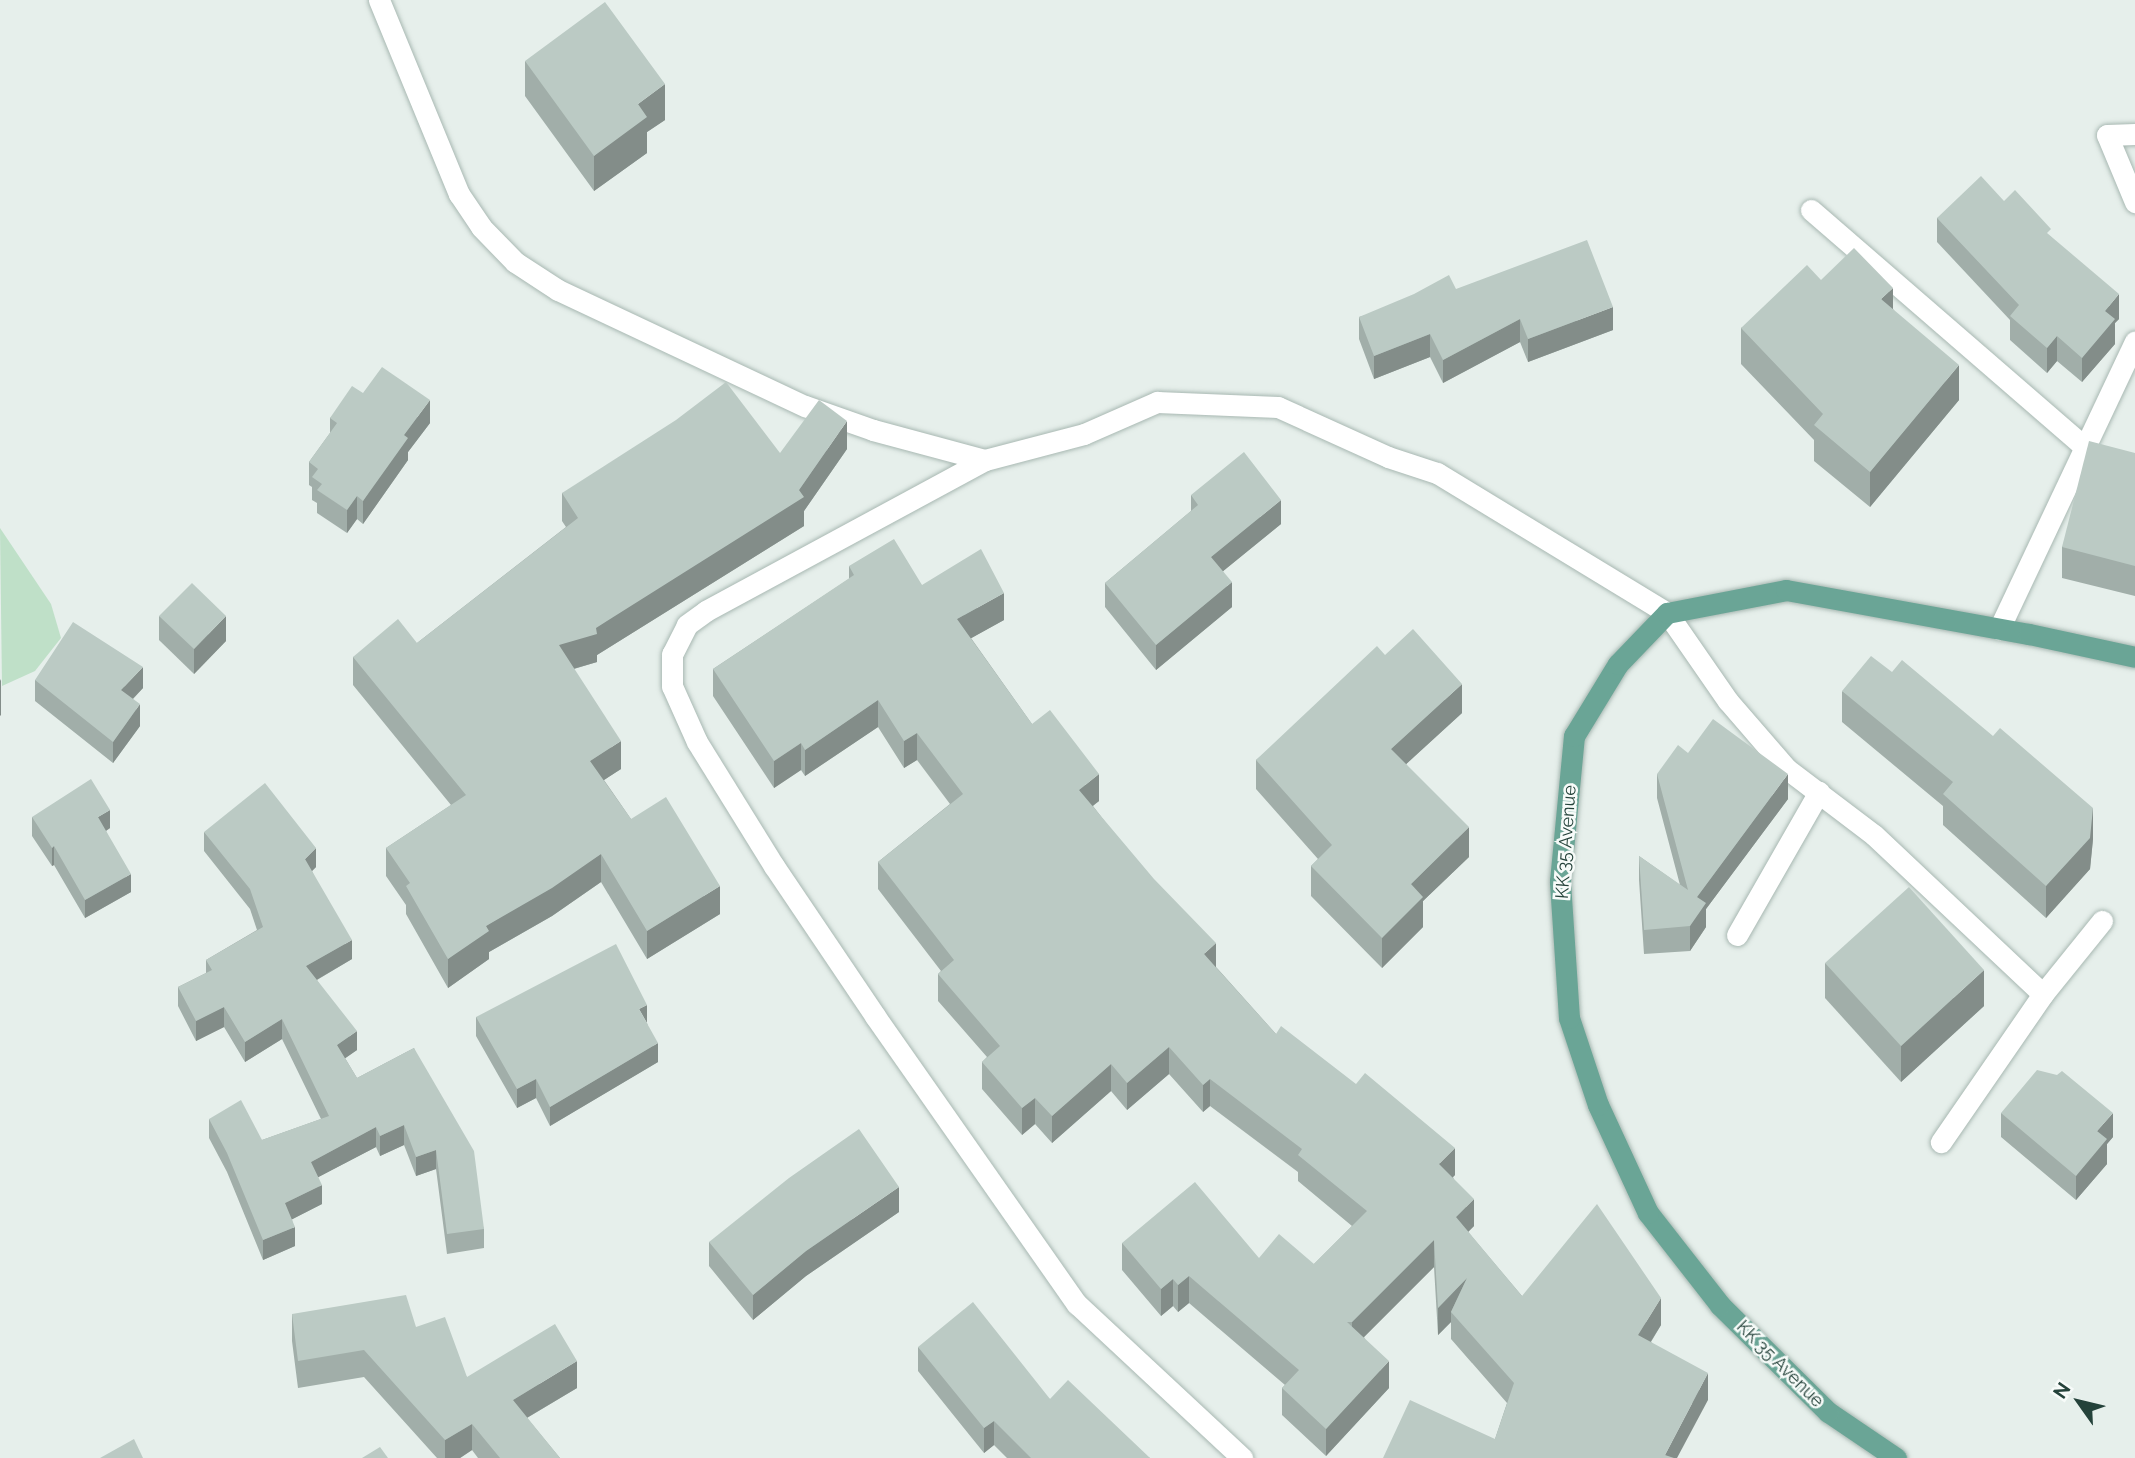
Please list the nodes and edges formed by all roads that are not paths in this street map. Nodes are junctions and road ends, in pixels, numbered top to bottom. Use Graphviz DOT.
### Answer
graph roads {
  1 [pos="379,0"];
  2 [pos="2135,134"];
  3 [pos="2135,202"];
  4 [pos="1811,210"];
  5 [pos="2135,341"];
  6 [pos="2085,447"];
  7 [pos="985,460"];
  8 [pos="1667,613"];
  9 [pos="1999,629"];
  10 [pos="2135,657"];
  11 [pos="1819,792"];
  12 [pos="2102,921"];
  13 [pos="1737,935"];
  14 [pos="2043,994"];
  15 [pos="1941,1142"];
  16 [pos="1242,1458"];
  17 [pos="1896,1458"];
  1 -- 7 [label="street"];
  2 -- 3 [label="street"];
  4 -- 6 [label="street"];
  5 -- 6 [label="street"];
  6 -- 9 [label="street"];
  7 -- 8 [label="street"];
  7 -- 16 [label="street"];
  8 -- 9 [label="main road"];
  8 -- 11 [label="street"];
  8 -- 17 [label="main road, KK 35 Avenue"];
  9 -- 10 [label="main road"];
  11 -- 13 [label="street"];
  11 -- 14 [label="street"];
  12 -- 14 [label="street"];
  14 -- 15 [label="street"];
}
